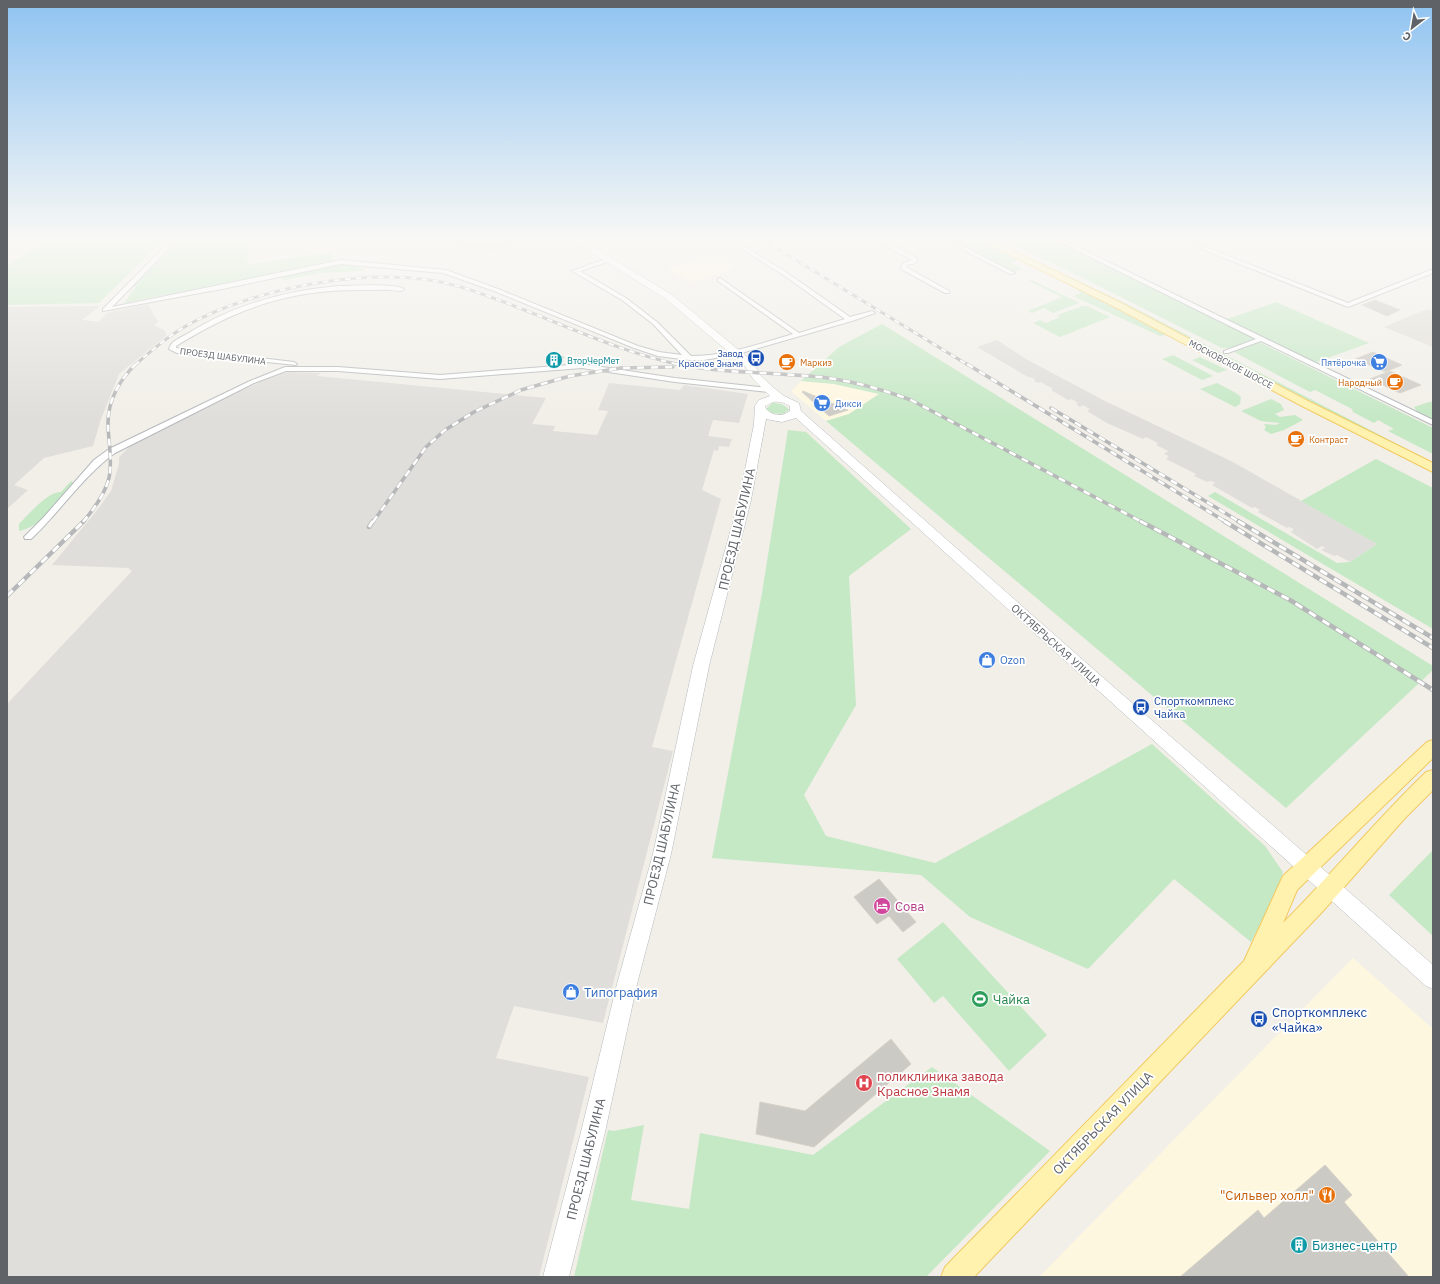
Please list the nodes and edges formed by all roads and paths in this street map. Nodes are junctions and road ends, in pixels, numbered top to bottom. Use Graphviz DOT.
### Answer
graph roads {
  1 [pos="115,300"];
  2 [pos="158,300"];
  3 [pos="266,300"];
  4 [pos="520,300"];
  5 [pos="625,300"];
  6 [pos="673,300"];
  7 [pos="748,300"];
  8 [pos="822,300"];
  9 [pos="1108,300"];
  10 [pos="1117,300"];
  11 [pos="1182,300"];
  12 [pos="1335,300"];
  13 [pos="1361,300"];
  14 [pos="872,313"];
  15 [pos="850,320"];
  16 [pos="798,335"];
  17 [pos="1261,339"];
  18 [pos="736,352"];
  19 [pos="1226,352"];
  20 [pos="689,358"];
  21 [pos="295,368"];
  22 [pos="769,390"];
  23 [pos="780,398"];
  24 [pos="764,413"];
  25 [pos="797,417"];
  26 [pos="1433,423"];
  27 [pos="1433,459"];
  28 [pos="1433,468"];
  29 [pos="28,537"];
  30 [pos="1433,747"];
  31 [pos="1433,778"];
  32 [pos="1308,867"];
  33 [pos="1331,889"];
  34 [pos="1251,970"];
  35 [pos="1433,979"];
  36 [pos="556,1277"];
  37 [pos="955,1277"];
  1 -- 2 [label="street"];
  3 -- 21 [label="street, ПРОЕЗД ШАБУЛИНА"];
  4 -- 20 [label="street"];
  5 -- 20 [label="street"];
  6 -- 18 [label="street"];
  7 -- 16 [label="street"];
  8 -- 15 [label="street"];
  9 -- 28 [label="main road, МОСКОВСКОЕ ШОССЕ"];
  10 -- 19 [label="main road, МОСКОВСКОЕ ШОССЕ"];
  11 -- 17 [label="street"];
  12 -- 13 [label="street"];
  14 -- 15 [label="street"];
  15 -- 16 [label="street"];
  16 -- 18 [label="street"];
  17 -- 19 [label="street"];
  17 -- 26 [label="street"];
  18 -- 20 [label="street"];
  18 -- 22 [label="street"];
  19 -- 27 [label="main road, МОСКОВСКОЕ ШОССЕ"];
  21 -- 22 [label="street"];
  21 -- 29 [label="street"];
  22 -- 23 [label="street"];
  22 -- 24 [label="street, ПРОЕЗД ШАБУЛИНА"];
  23 -- 24 [label="street"];
  23 -- 25 [label="street"];
  24 -- 25 [label="street"];
  24 -- 36 [label="street, ПРОЕЗД ШАБУЛИНА"];
  25 -- 32 [label="street, ОКТЯБРЬСКАЯ УЛИЦА"];
  30 -- 32 [label="main road"];
  31 -- 33 [label="main road"];
  32 -- 33 [label="street, ОКТЯБРЬСКАЯ УЛИЦА"];
  32 -- 34 [label="main road, ОКТЯБРЬСКАЯ УЛИЦА"];
  33 -- 34 [label="main road, ОКТЯБРЬСКАЯ УЛИЦА"];
  33 -- 35 [label="street, ОКТЯБРЬСКАЯ УЛИЦА"];
  34 -- 37 [label="main road, ОКТЯБРЬСКАЯ УЛИЦА"];
}
